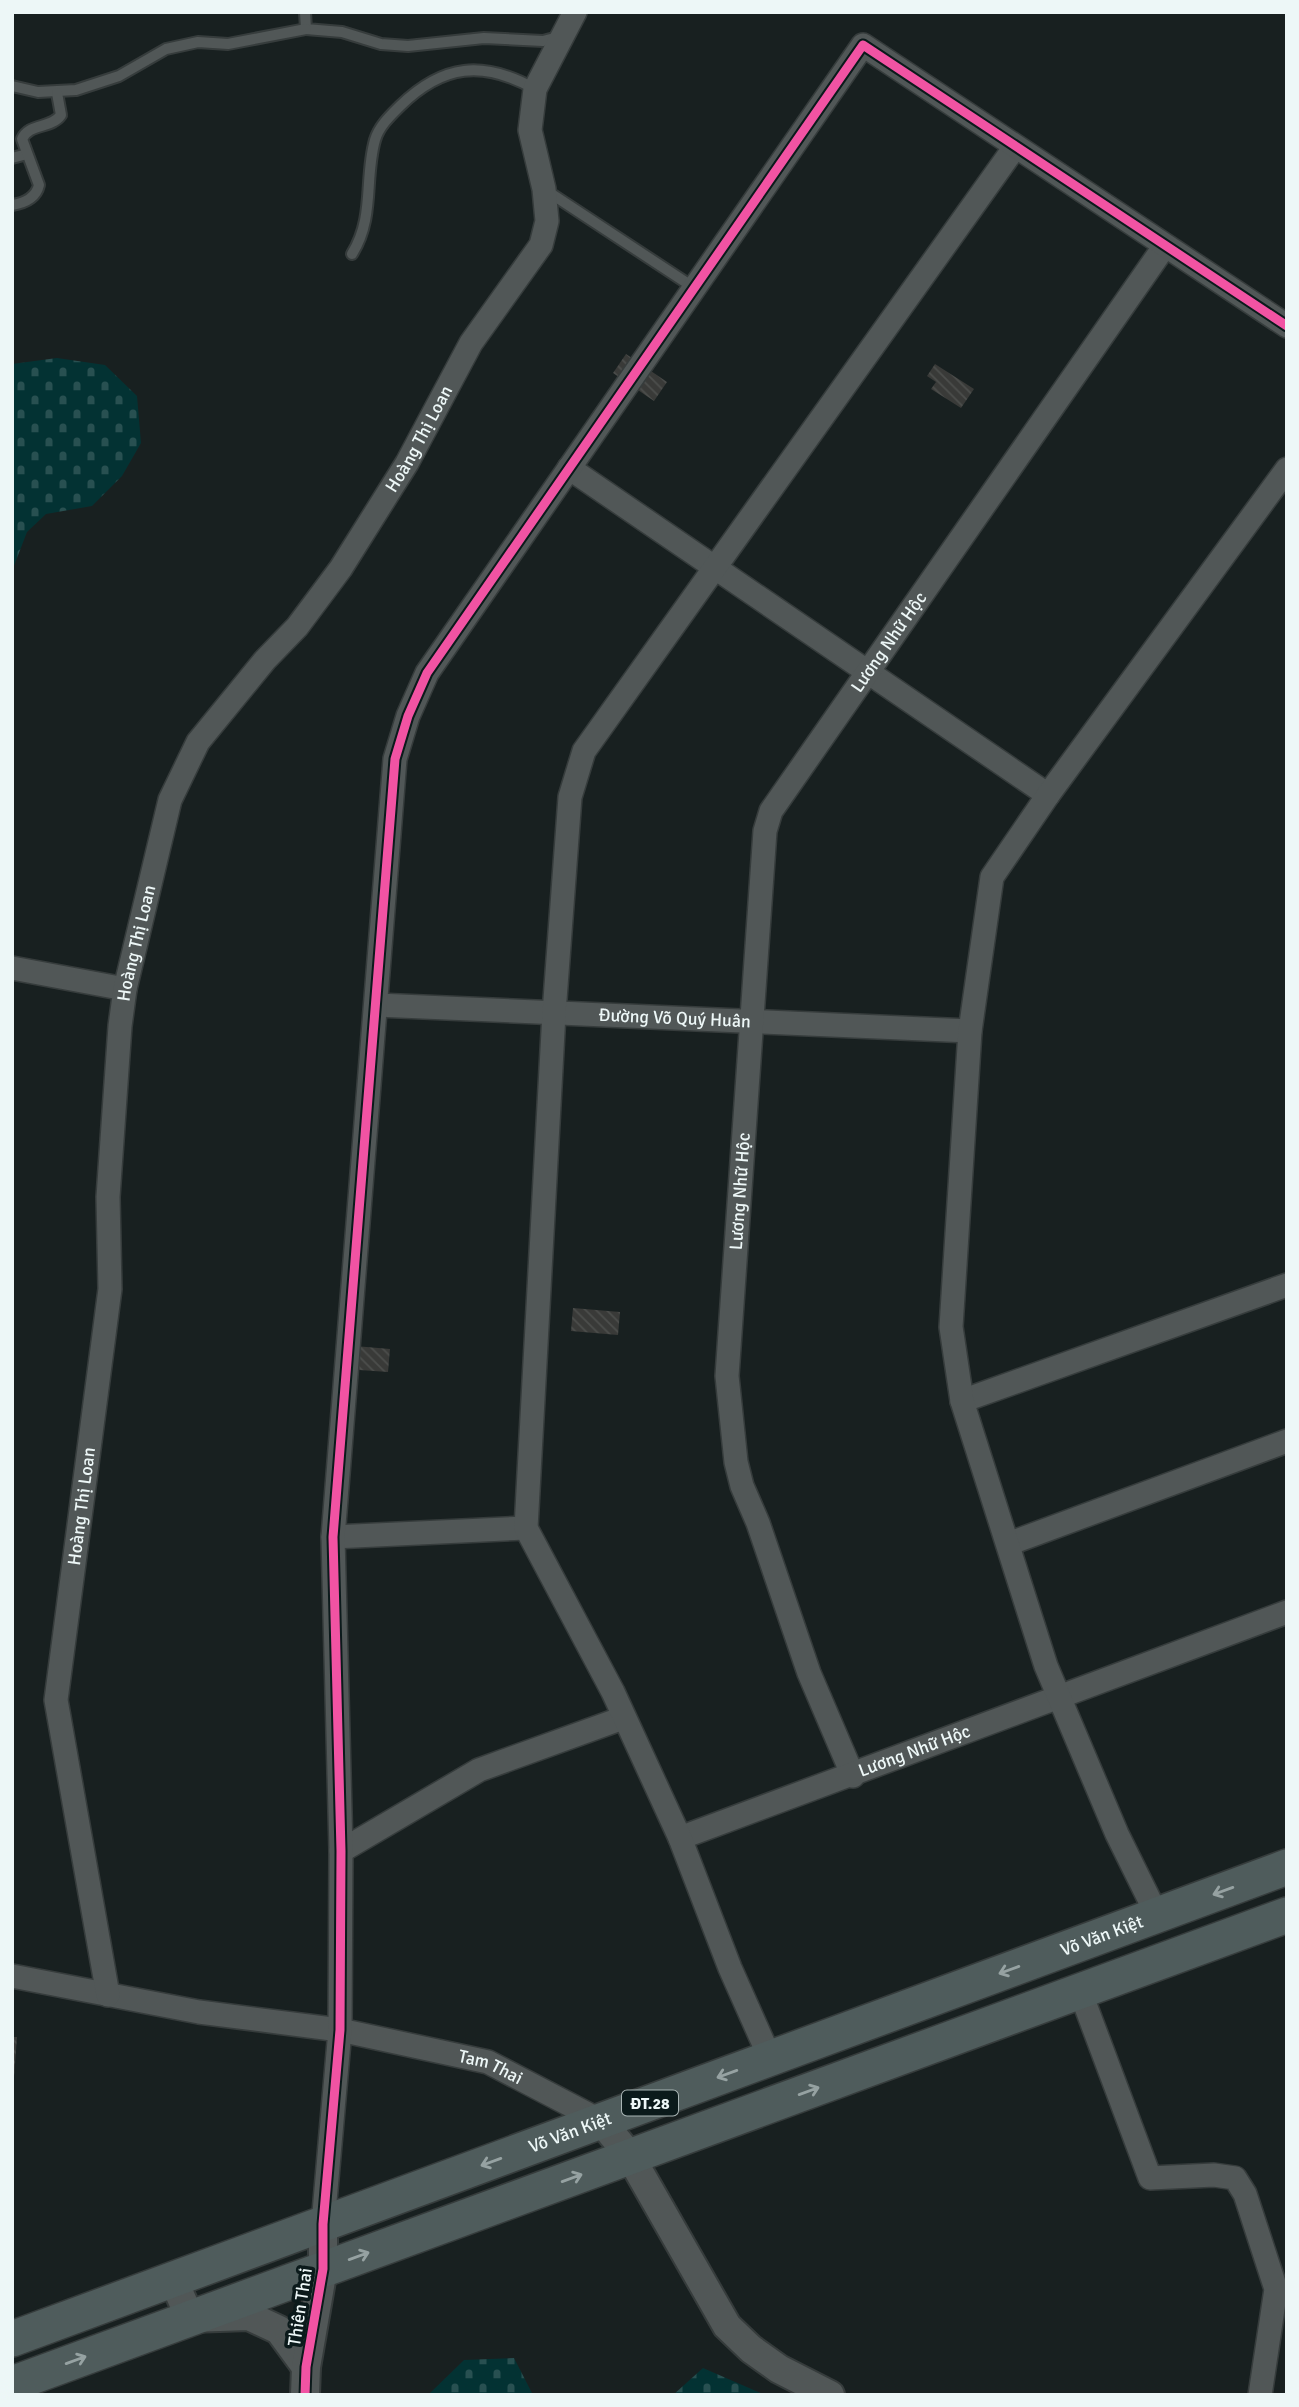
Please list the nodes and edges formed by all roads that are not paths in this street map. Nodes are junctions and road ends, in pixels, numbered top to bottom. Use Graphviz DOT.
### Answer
graph roads {
  1 [pos="305,12"];
  2 [pos="575,12"];
  3 [pos="306,29"];
  4 [pos="558,41"];
  5 [pos="538,83"];
  6 [pos="12,86"];
  7 [pos="57,93"];
  8 [pos="1015,147"];
  9 [pos="27,154"];
  10 [pos="12,158"];
  11 [pos="544,189"];
  12 [pos="12,205"];
  13 [pos="1164,247"];
  14 [pos="352,254"];
  15 [pos="696,289"];
  16 [pos="1287,326"];
  17 [pos="569,468"];
  18 [pos="1287,469"];
  19 [pos="715,568"];
  20 [pos="868,672"];
  21 [pos="1048,795"];
  22 [pos="12,968"];
  23 [pos="125,989"];
  24 [pos="377,1004"];
  25 [pos="554,1013"];
  26 [pos="752,1021"];
  27 [pos="970,1031"];
  28 [pos="1287,1285"];
  29 [pos="962,1401"];
  30 [pos="1287,1441"];
  31 [pos="526,1528"];
  32 [pos="333,1537"];
  33 [pos="1008,1544"];
  34 [pos="1287,1612"];
  35 [pos="1059,1697"];
  36 [pos="623,1718"];
  37 [pos="853,1776"];
  38 [pos="680,1838"];
  39 [pos="341,1851"];
  40 [pos="1287,1867"];
  41 [pos="1157,1915"];
  42 [pos="1287,1915"];
  43 [pos="16,1982"];
  44 [pos="1080,1991"];
  45 [pos="108,1995"];
  46 [pos="340,2030"];
  47 [pos="770,2058"];
  48 [pos="601,2121"];
  49 [pos="631,2156"];
  50 [pos="323,2224"];
  51 [pos="323,2269"];
  52 [pos="173,2279"];
  53 [pos="190,2318"];
  54 [pos="12,2339"];
  55 [pos="306,2367"];
  56 [pos="12,2384"];
  57 [pos="305,2395"];
  58 [pos="830,2395"];
  59 [pos="1260,2395"];
  1 -- 3 [label="lane"];
  2 -- 4 [label="street, Hoàng Thị Loan"];
  3 -- 4 [label="lane"];
  3 -- 7 [label="lane"];
  4 -- 5 [label="street, Hoàng Thị Loan"];
  5 -- 11 [label="street, Hoàng Thị Loan"];
  5 -- 14 [label="lane"];
  6 -- 7 [label="lane"];
  7 -- 9 [label="lane"];
  8 -- 13 [label="street"];
  8 -- 15 [label="street"];
  8 -- 19 [label="street"];
  9 -- 10 [label="lane"];
  9 -- 12 [label="lane"];
  11 -- 15 [label="lane"];
  11 -- 23 [label="street, Hoàng Thị Loan"];
  13 -- 16 [label="street"];
  13 -- 20 [label="street, Lương Nhữ Hộc"];
  15 -- 17 [label="street"];
  17 -- 19 [label="street"];
  17 -- 24 [label="street"];
  18 -- 21 [label="street"];
  19 -- 20 [label="street"];
  19 -- 25 [label="street"];
  20 -- 21 [label="street"];
  20 -- 26 [label="street, Lương Nhữ Hộc"];
  21 -- 27 [label="street"];
  22 -- 23 [label="street"];
  23 -- 45 [label="street, Hoàng Thị Loan"];
  24 -- 25 [label="street, Đường Võ Quý Huân"];
  24 -- 32 [label="street"];
  25 -- 26 [label="street, Đường Võ Quý Huân"];
  25 -- 31 [label="street"];
  26 -- 27 [label="street, Đường Võ Quý Huân"];
  26 -- 37 [label="street, Lương Nhữ Hộc"];
  27 -- 29 [label="street"];
  28 -- 29 [label="street"];
  29 -- 33 [label="street"];
  30 -- 33 [label="street"];
  31 -- 32 [label="street"];
  31 -- 36 [label="street"];
  32 -- 39 [label="street"];
  33 -- 35 [label="street"];
  34 -- 35 [label="street, Lương Nhữ Hộc"];
  35 -- 37 [label="street, Lương Nhữ Hộc"];
  35 -- 41 [label="street"];
  36 -- 38 [label="street"];
  36 -- 39 [label="street"];
  37 -- 38 [label="street"];
  38 -- 47 [label="street"];
  39 -- 46 [label="street"];
  40 -- 41 [label="main road, Võ Văn Kiệt / ĐT.28, one-way"];
  41 -- 47 [label="main road, Võ Văn Kiệt / ĐT.28, one-way"];
  42 -- 44 [label="main road, ĐT.28"];
  43 -- 45 [label="street, Tam Thai"];
  49 -- 44 [label="main road, ĐT.28, one-way"];
  44 -- 59 [label="street"];
  45 -- 46 [label="street, Tam Thai"];
  46 -- 48 [label="street, Tam Thai"];
  46 -- 50 [label="street"];
  47 -- 48 [label="main road, Võ Văn Kiệt / ĐT.28, one-way"];
  48 -- 49 [label="street, Tam Thai"];
  48 -- 50 [label="main road, Võ Văn Kiệt / ĐT.28, one-way"];
  51 -- 49 [label="main road, ĐT.28, one-way"];
  49 -- 58 [label="street, Tam Thai"];
  50 -- 51 [label="street, Thiên Thai"];
  50 -- 52 [label="main road, Võ Văn Kiệt / ĐT.28"];
  51 -- 53 [label="main road, ĐT.28"];
  51 -- 55 [label="street, Thiên Thai"];
  52 -- 53 [label="street"];
  52 -- 54 [label="main road, Võ Văn Kiệt / ĐT.28"];
  53 -- 55 [label="street"];
  56 -- 53 [label="main road, ĐT.28, one-way"];
  55 -- 57 [label="street, Thiên Thai"];
}
